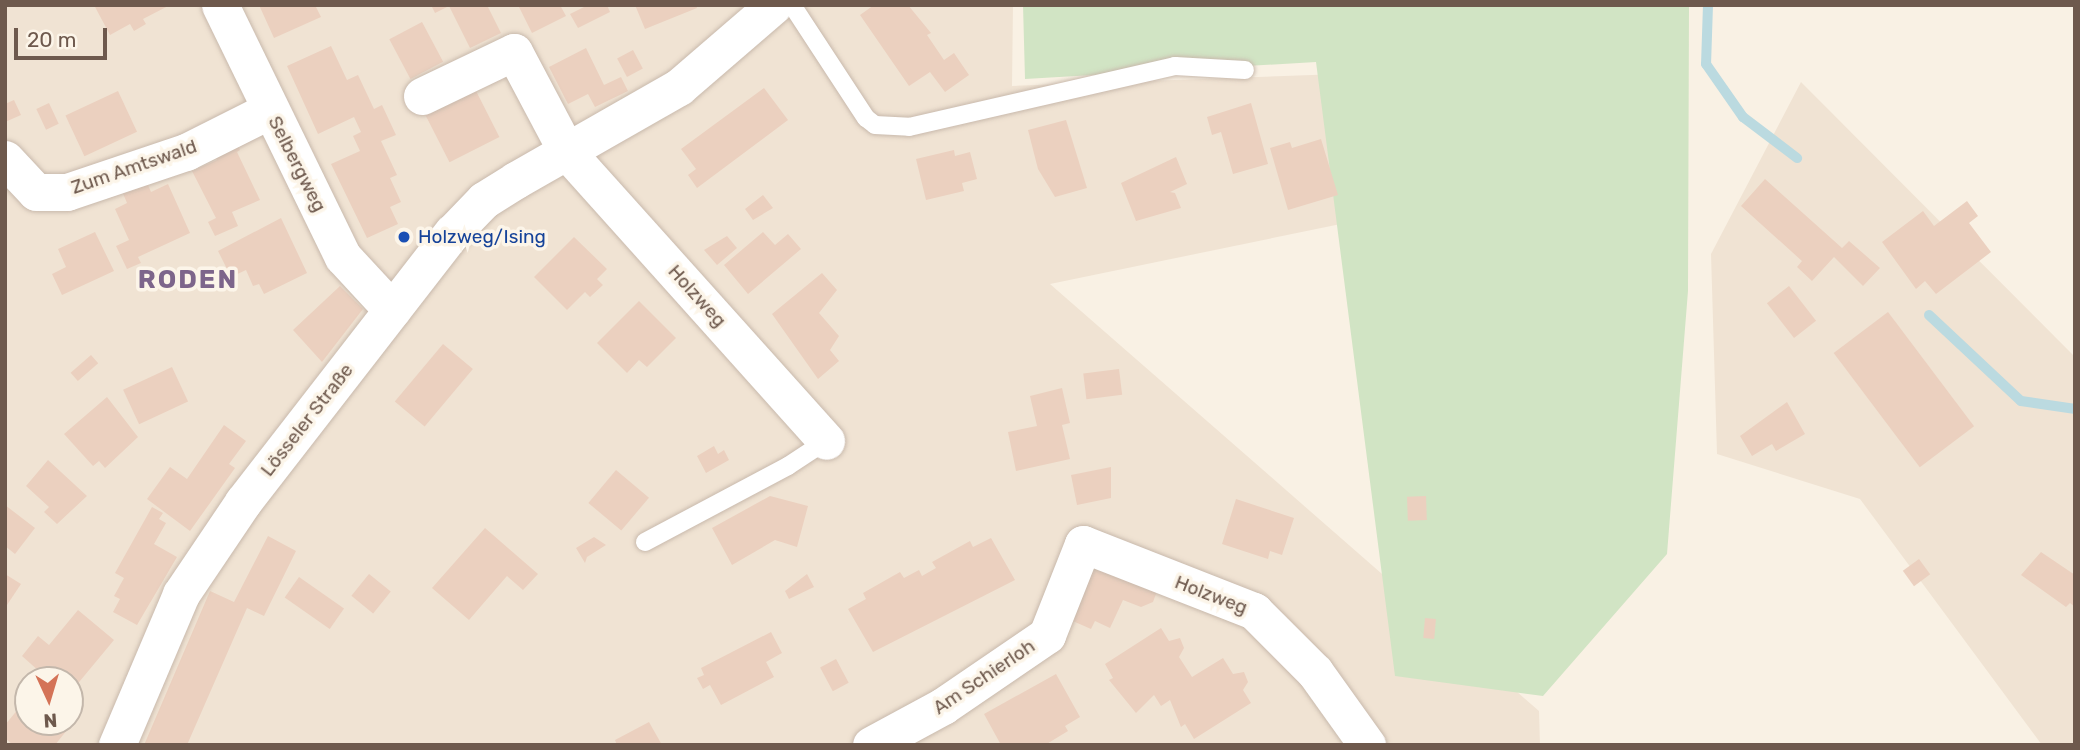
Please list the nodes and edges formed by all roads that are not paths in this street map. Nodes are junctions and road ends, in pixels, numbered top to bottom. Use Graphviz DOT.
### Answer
graph roads {
  1 [pos="220,5"];
  2 [pos="774,7"];
  3 [pos="1245,70"];
  4 [pos="422,96"];
  5 [pos="270,110"];
  6 [pos="567,152"];
  7 [pos="5,159"];
  8 [pos="392,310"];
  9 [pos="826,441"];
  10 [pos="645,542"];
  11 [pos="1083,544"];
  12 [pos="117,745"];
  13 [pos="871,745"];
  14 [pos="1367,745"];
  1 -- 5 [label="street, Selbergweg"];
  2 -- 3 [label="lane"];
  2 -- 6 [label="street, Lösseler Straße"];
  4 -- 6 [label="street"];
  5 -- 7 [label="street, Zum Amtswald"];
  5 -- 8 [label="street, Selbergweg"];
  6 -- 8 [label="street, Lösseler Straße"];
  6 -- 9 [label="street, Holzweg"];
  8 -- 12 [label="street, Lösseler Straße"];
  9 -- 10 [label="lane"];
  11 -- 13 [label="street, Am Schierloh"];
  11 -- 14 [label="street, Holzweg"];
}
